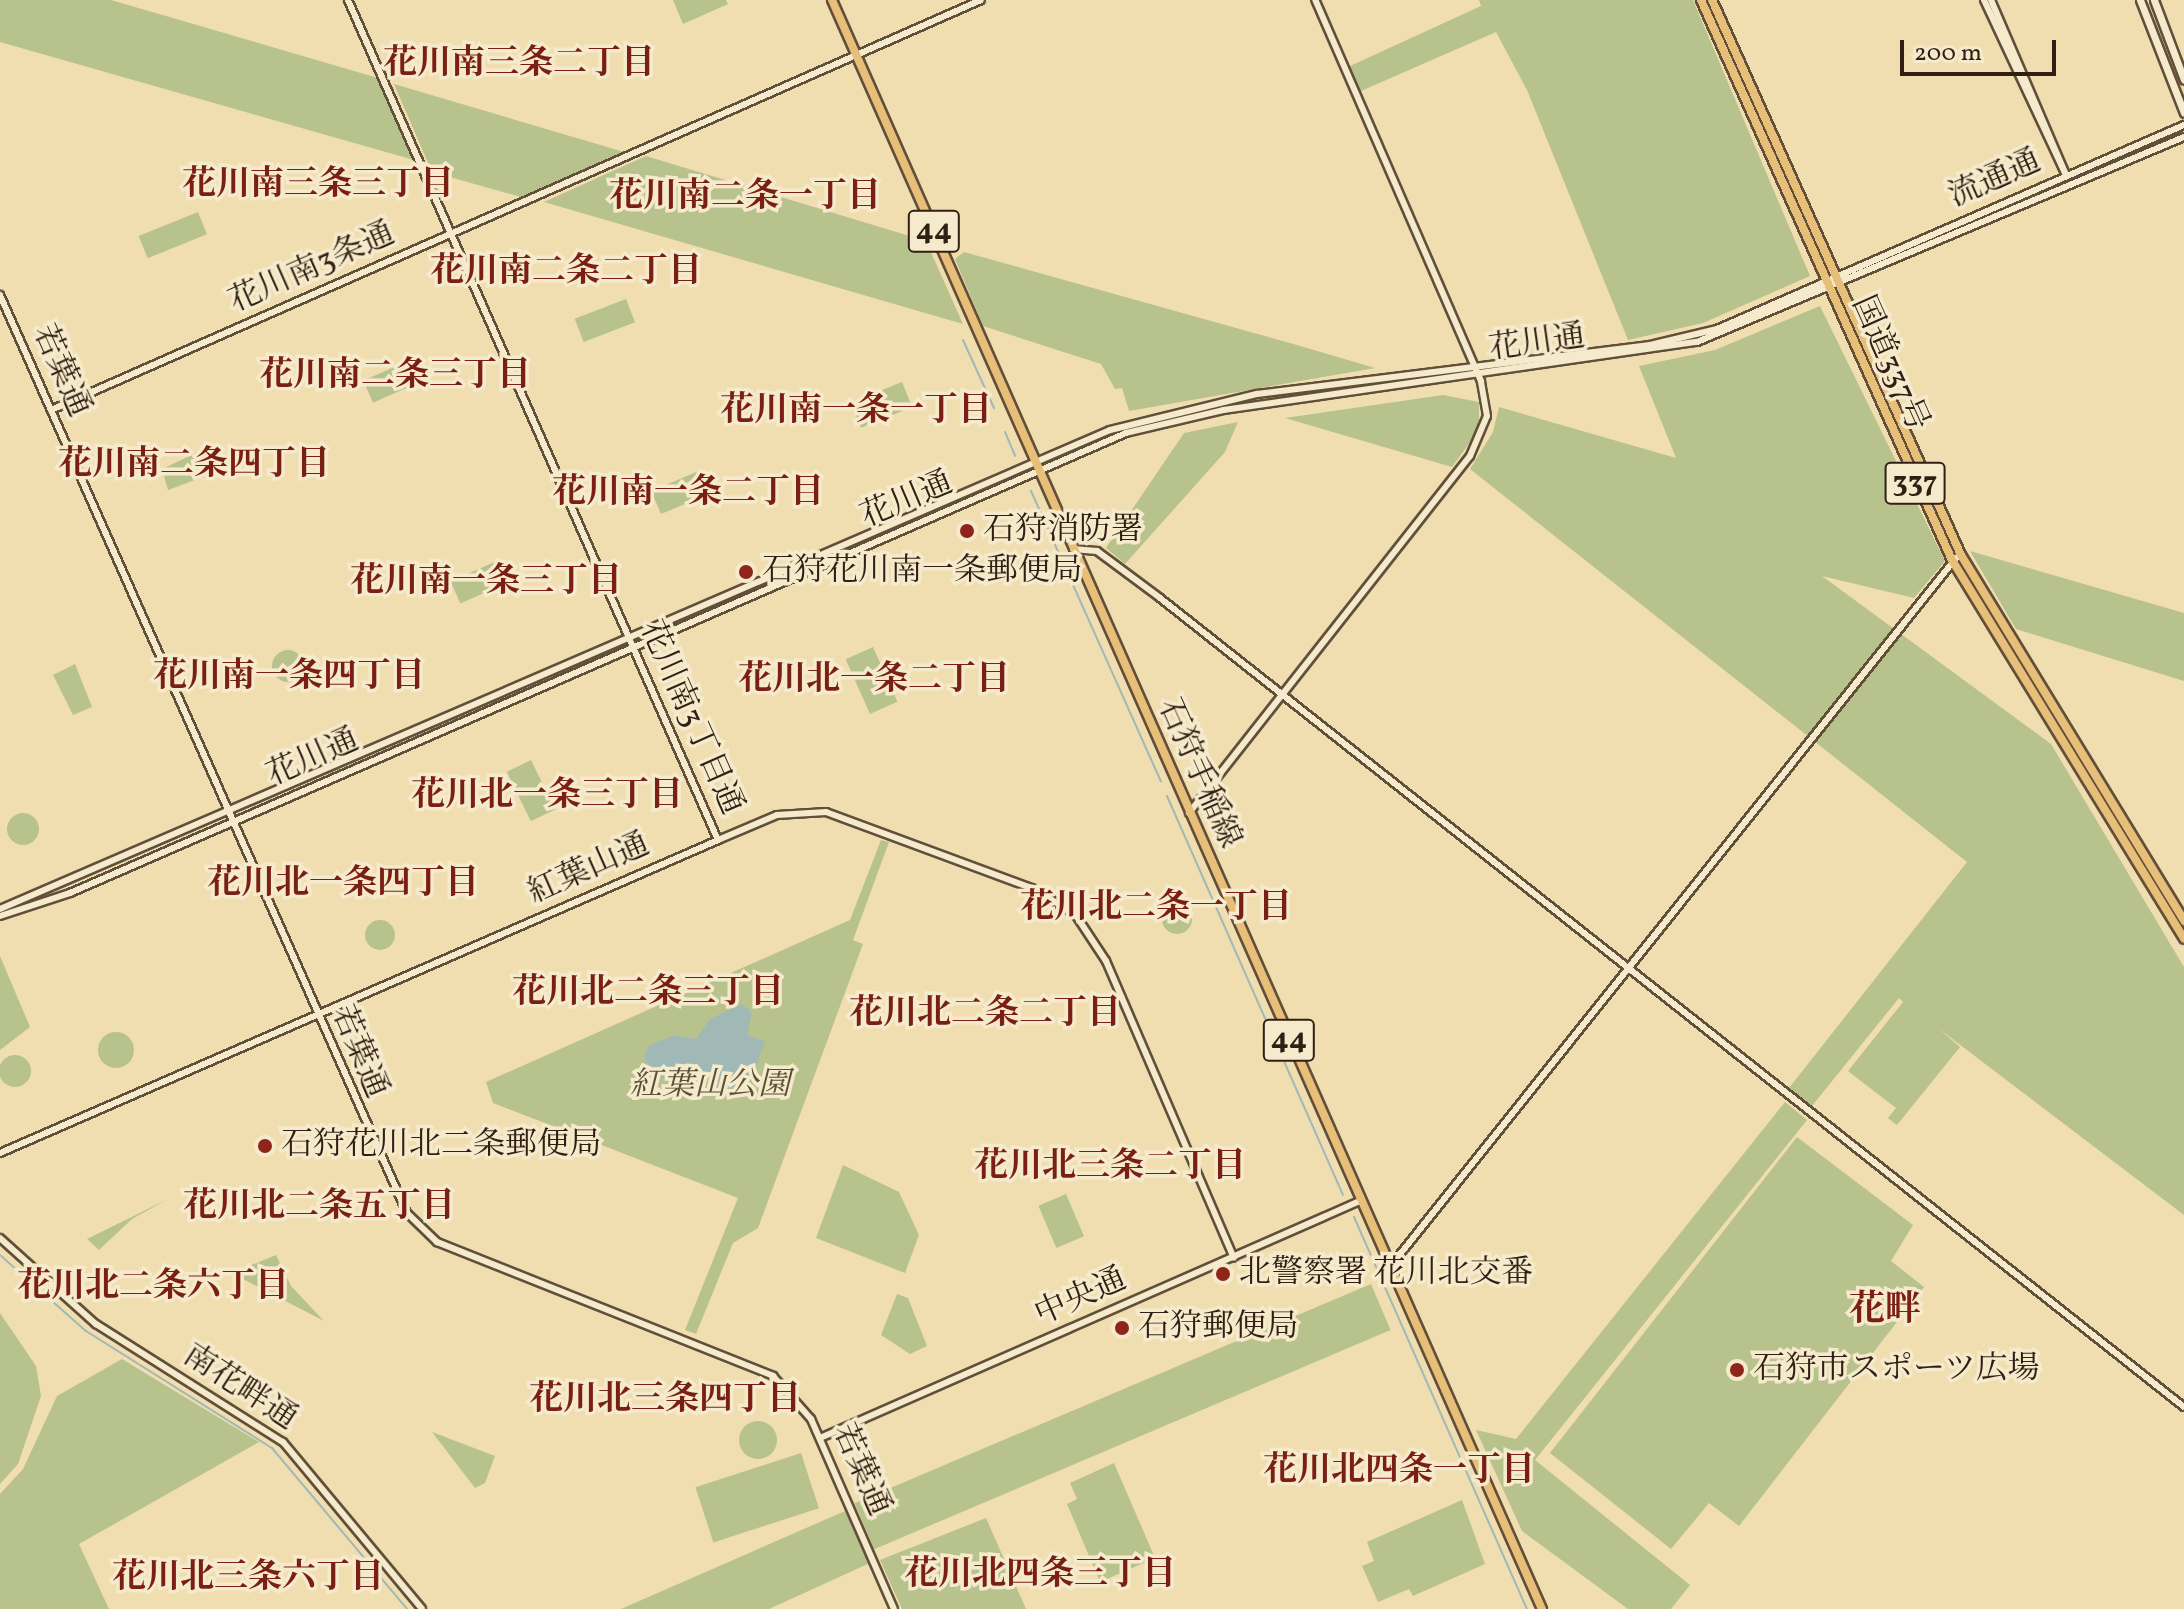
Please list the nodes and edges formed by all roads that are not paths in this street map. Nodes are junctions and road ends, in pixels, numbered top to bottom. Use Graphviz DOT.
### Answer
graph roads {
  1 [pos="348,0"];
  2 [pos="832,0"];
  3 [pos="981,0"];
  4 [pos="1315,0"];
  5 [pos="1701,0"];
  6 [pos="1712,0"];
  7 [pos="1984,0"];
  8 [pos="1991,0"];
  9 [pos="2140,0"];
  10 [pos="2154,0"];
  11 [pos="856,54"];
  12 [pos="2184,80"];
  13 [pos="2184,113"];
  14 [pos="2184,125"];
  15 [pos="2184,137"];
  16 [pos="2066,175"];
  17 [pos="452,233"];
  18 [pos="1830,278"];
  19 [pos="1835,289"];
  20 [pos="0,295"];
  21 [pos="1476,369"];
  22 [pos="1479,377"];
  23 [pos="51,410"];
  24 [pos="1036,467"];
  25 [pos="1073,549"];
  26 [pos="1957,558"];
  27 [pos="631,643"];
  28 [pos="1282,696"];
  29 [pos="1189,813"];
  30 [pos="228,814"];
  31 [pos="232,822"];
  32 [pos="718,840"];
  33 [pos="0,909"];
  34 [pos="0,916"];
  35 [pos="2184,921"];
  36 [pos="2184,938"];
  37 [pos="1627,969"];
  38 [pos="316,1015"];
  39 [pos="0,1153"];
  40 [pos="1360,1201"];
  41 [pos="0,1238"];
  42 [pos="1234,1258"];
  43 [pos="1389,1268"];
  44 [pos="2184,1407"];
  45 [pos="820,1438"];
  46 [pos="422,1609"];
  47 [pos="894,1609"];
  48 [pos="1542,1609"];
  1 -- 17 [label="street, 花川南3丁目通"];
  2 -- 11 [label="main road, 石狩手稲線 / 44"];
  3 -- 11 [label="street, 花川南3条通"];
  4 -- 21 [label="street"];
  5 -- 18 [label="main road, 国道337号 / 337"];
  6 -- 18 [label="main road, 国道337号 / 337"];
  7 -- 16 [label="street"];
  8 -- 16 [label="street"];
  9 -- 13 [label="main road"];
  10 -- 12 [label="main road"];
  11 -- 17 [label="street, 花川南3条通"];
  11 -- 24 [label="main road, 石狩手稲線 / 44"];
  14 -- 16 [label="street, 流通通"];
  15 -- 19 [label="street, 流通通"];
  16 -- 18 [label="street, 流通通"];
  17 -- 23 [label="street, 花川南3条通"];
  17 -- 27 [label="street, 花川南3丁目通"];
  18 -- 19 [label="main road, 国道337号 / 337"];
  18 -- 21 [label="street, 花川通"];
  19 -- 22 [label="street, 花川通"];
  19 -- 26 [label="main road, 国道337号 / 337"];
  20 -- 23 [label="street, 若葉通"];
  21 -- 22 [label="street"];
  21 -- 24 [label="street, 花川通"];
  22 -- 24 [label="street, 花川通"];
  22 -- 28 [label="street"];
  23 -- 30 [label="street, 若葉通"];
  24 -- 25 [label="main road, 石狩手稲線 / 44"];
  24 -- 27 [label="street, 花川通"];
  25 -- 28 [label="street"];
  25 -- 29 [label="main road, 石狩手稲線 / 44"];
  26 -- 35 [label="main road, 国道337号 / 337"];
  26 -- 36 [label="main road, 国道337号 / 337"];
  26 -- 37 [label="street"];
  27 -- 30 [label="street, 花川通"];
  27 -- 31 [label="street, 花川通"];
  27 -- 32 [label="street, 花川南3丁目通"];
  28 -- 29 [label="street"];
  28 -- 37 [label="street"];
  29 -- 40 [label="main road, 石狩手稲線 / 44"];
  30 -- 31 [label="street, 若葉通"];
  30 -- 33 [label="street, 花川通"];
  31 -- 34 [label="street, 花川通"];
  31 -- 38 [label="street, 若葉通"];
  32 -- 38 [label="street, 紅葉山通"];
  32 -- 42 [label="street, 紅葉山通"];
  37 -- 43 [label="street"];
  37 -- 44 [label="street"];
  38 -- 39 [label="street, 紅葉山通"];
  38 -- 45 [label="street, 若葉通"];
  40 -- 42 [label="street, 中央通"];
  40 -- 43 [label="main road, 石狩手稲線 / 44"];
  41 -- 46 [label="street, 南花畔通"];
  42 -- 45 [label="street, 中央通"];
  43 -- 48 [label="main road, 石狩手稲線 / 44"];
  45 -- 47 [label="street, 若葉通"];
}
